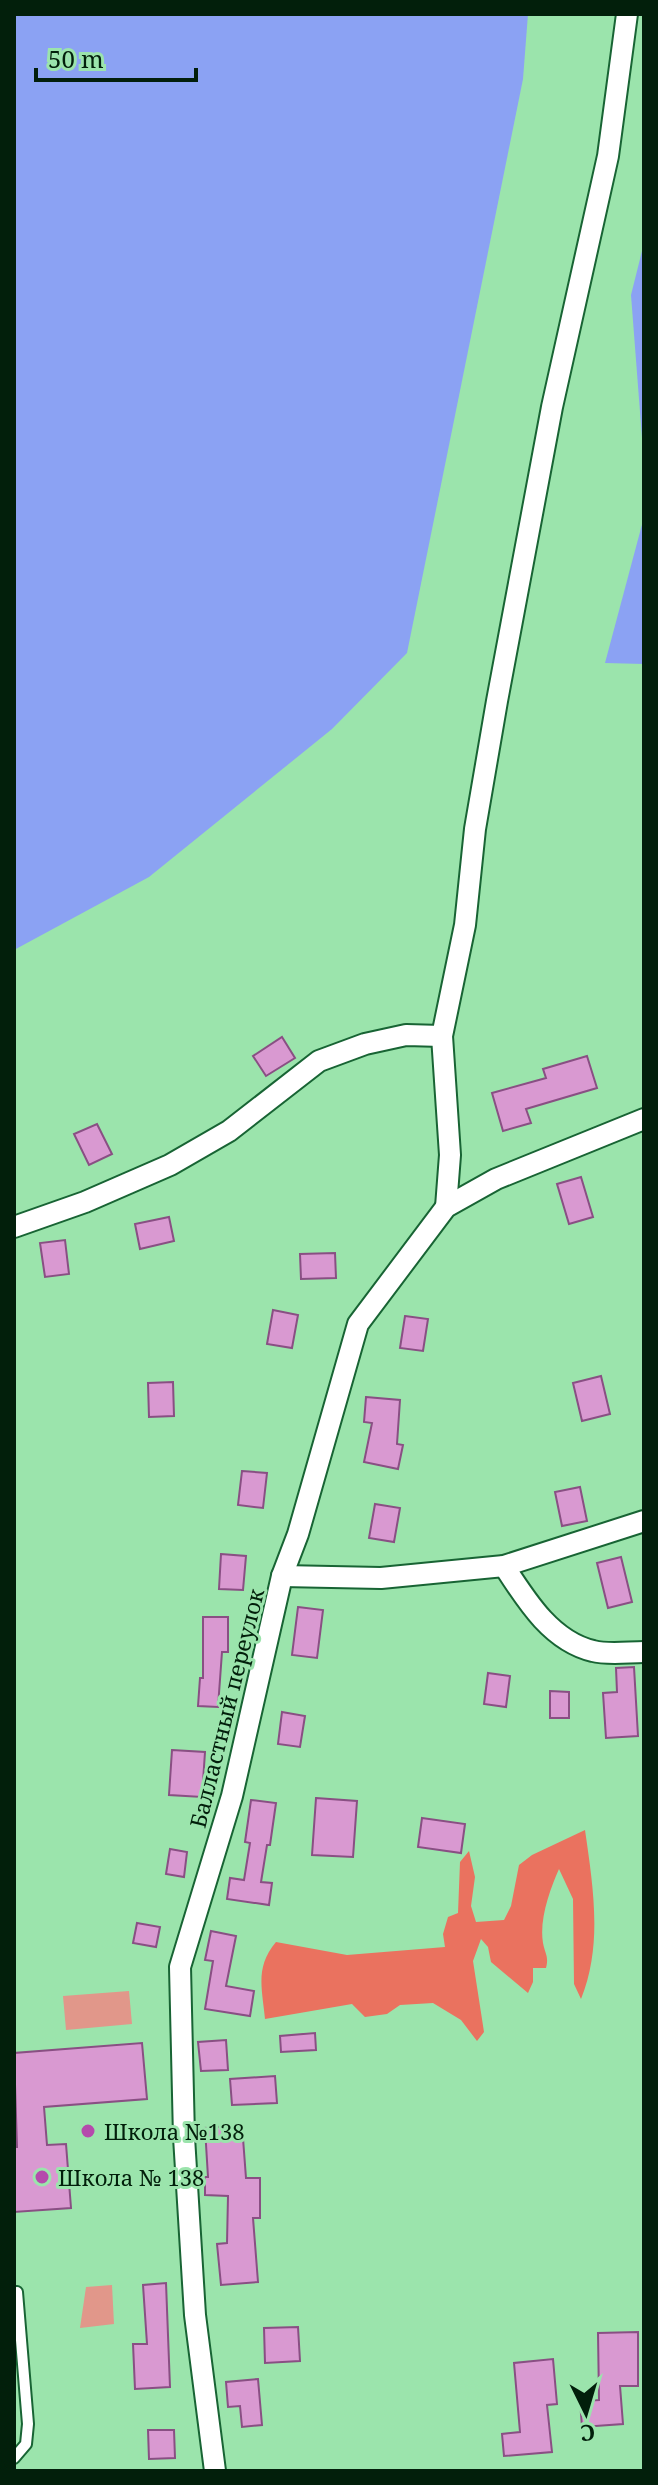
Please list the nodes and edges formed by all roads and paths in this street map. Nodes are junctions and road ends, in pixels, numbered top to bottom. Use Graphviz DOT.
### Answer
graph roads {
  1 [pos="627,14"];
  2 [pos="442,1036"];
  3 [pos="644,1119"];
  4 [pos="446,1207"];
  5 [pos="14,1227"];
  6 [pos="644,1521"];
  7 [pos="504,1566"];
  8 [pos="282,1576"];
  9 [pos="644,1652"];
  10 [pos="17,2292"];
  11 [pos="14,2458"];
  12 [pos="215,2471"];
  1 -- 2 [label="street"];
  2 -- 4 [label="street"];
  2 -- 5 [label="street"];
  3 -- 4 [label="street, Балластный переулок"];
  4 -- 8 [label="street, Балластный переулок"];
  6 -- 7 [label="street"];
  7 -- 8 [label="street"];
  7 -- 9 [label="street"];
  8 -- 12 [label="street, Балластный переулок"];
  10 -- 11 [label="lane"];
}
